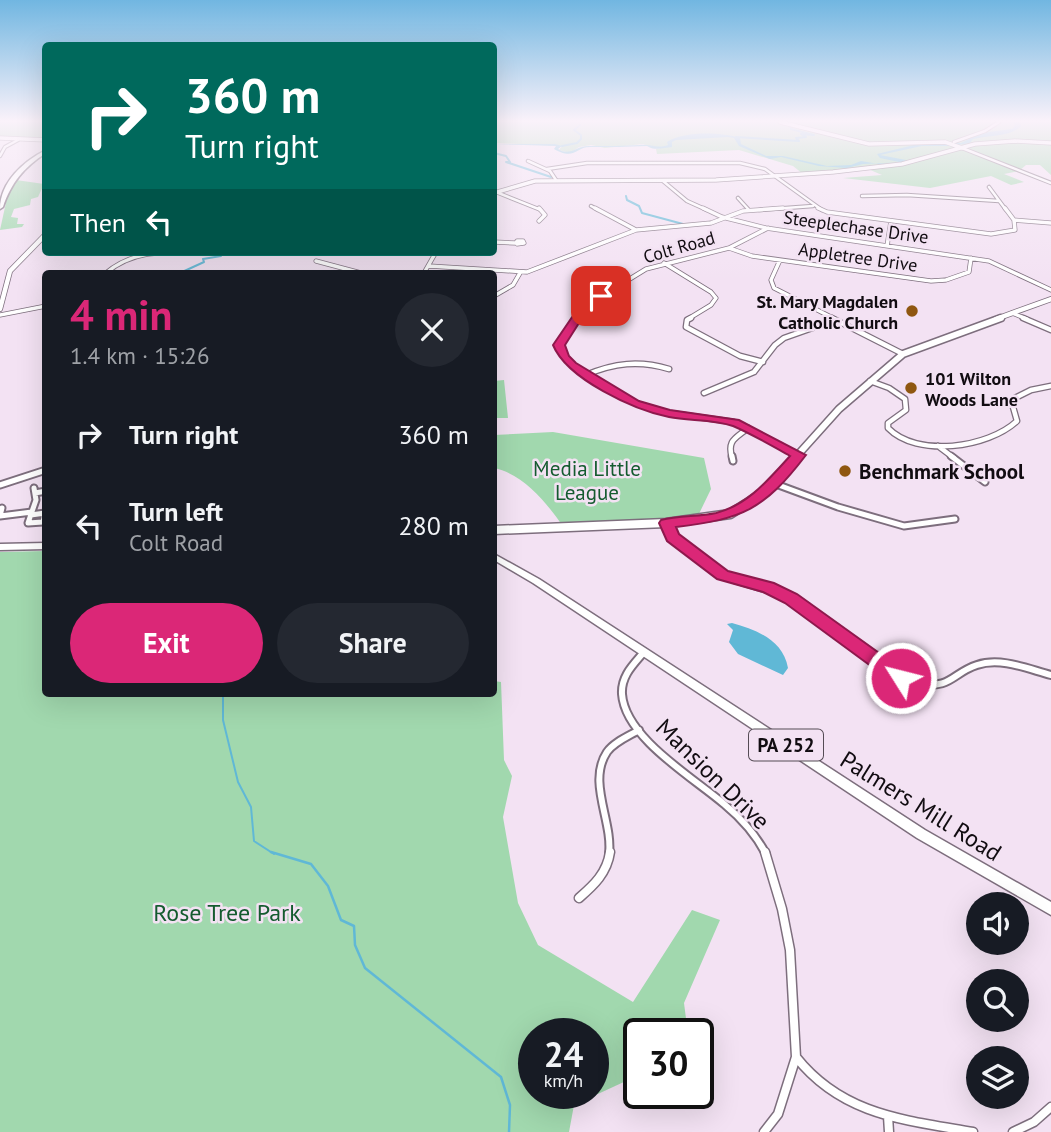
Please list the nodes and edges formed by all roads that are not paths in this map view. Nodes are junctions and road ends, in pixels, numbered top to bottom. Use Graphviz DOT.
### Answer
graph roads {
  1 [pos="12,175"];
  2 [pos="15,175"];
  3 [pos="552,175"];
  4 [pos="787,175"];
  5 [pos="1031,175"];
  6 [pos="775,176"];
  7 [pos="556,180"];
  8 [pos="663,181"];
  9 [pos="1051,183"];
  10 [pos="989,187"];
  11 [pos="0,191"];
  12 [pos="497,191"];
  13 [pos="497,193"];
  14 [pos="862,196"];
  15 [pos="738,198"];
  16 [pos="999,201"];
  17 [pos="591,206"];
  18 [pos="813,206"];
  19 [pos="0,207"];
  20 [pos="749,210"];
  21 [pos="727,216"];
  22 [pos="1014,219"];
  23 [pos="538,221"];
  24 [pos="891,222"];
  25 [pos="1051,223"];
  26 [pos="768,228"];
  27 [pos="636,230"];
  28 [pos="42,239"];
  29 [pos="497,242"];
  30 [pos="515,243"];
  31 [pos="887,246"];
  32 [pos="729,248"];
  33 [pos="134,256"];
  34 [pos="434,256"];
  35 [pos="971,258"];
  36 [pos="779,260"];
  37 [pos="316,261"];
  38 [pos="664,262"];
  39 [pos="429,266"];
  40 [pos="109,270"];
  41 [pos="349,270"];
  42 [pos="426,270"];
  43 [pos="481,270"];
  44 [pos="497,271"];
  45 [pos="520,273"];
  46 [pos="1051,290"];
  47 [pos="497,294"];
  48 [pos="1051,299"];
  49 [pos="42,307"];
  50 [pos="0,309"];
  51 [pos="1012,313"];
  52 [pos="0,315"];
  53 [pos="835,320"];
  54 [pos="1051,330"];
  55 [pos="903,354"];
  56 [pos="763,362"];
  57 [pos="669,369"];
  58 [pos="586,375"];
  59 [pos="870,381"];
  60 [pos="1051,386"];
  61 [pos="704,393"];
  62 [pos="748,428"];
  63 [pos="938,446"];
  64 [pos="799,455"];
  65 [pos="733,461"];
  66 [pos="42,471"];
  67 [pos="985,482"];
  68 [pos="773,484"];
  69 [pos="0,485"];
  70 [pos="42,491"];
  71 [pos="42,499"];
  72 [pos="36,500"];
  73 [pos="2,508"];
  74 [pos="955,519"];
  75 [pos="666,523"];
  76 [pos="497,530"];
  77 [pos="42,546"];
  78 [pos="0,547"];
  79 [pos="497,559"];
  80 [pos="526,574"];
  81 [pos="644,652"];
  82 [pos="1051,675"];
  83 [pos="639,730"];
  84 [pos="579,898"];
  85 [pos="1051,909"];
  86 [pos="796,1057"];
  87 [pos="1051,1107"];
  88 [pos="888,1116"];
  89 [pos="764,1132"];
  90 [pos="889,1132"];
  91 [pos="973,1132"];
  92 [pos="1013,1132"];
  1 -- 11 [label="highway"];
  2 -- 19 [label="highway"];
  3 -- 7 [label="street"];
  4 -- 6 [label="street"];
  5 -- 9 [label="street"];
  6 -- 8 [label="street"];
  6 -- 18 [label="street"];
  7 -- 8 [label="street"];
  7 -- 12 [label="street"];
  8 -- 21 [label="street, Steeplechase Drive"];
  10 -- 16 [label="street"];
  13 -- 23 [label="street"];
  14 -- 16 [label="street"];
  15 -- 20 [label="street"];
  16 -- 22 [label="street"];
  17 -- 27 [label="street"];
  18 -- 20 [label="street"];
  18 -- 24 [label="street"];
  20 -- 21 [label="street"];
  21 -- 26 [label="street, Steeplechase Drive"];
  21 -- 27 [label="street"];
  22 -- 24 [label="street"];
  22 -- 25 [label="street"];
  24 -- 31 [label="street"];
  26 -- 31 [label="street, Steeplechase Drive"];
  26 -- 32 [label="street, Colt Road"];
  27 -- 45 [label="street"];
  28 -- 50 [label="street"];
  29 -- 30 [label="street"];
  31 -- 35 [label="street, Steeplechase Drive"];
  32 -- 36 [label="street, Appletree Drive"];
  32 -- 38 [label="street, Colt Road"];
  33 -- 40 [label="street"];
  34 -- 39 [label="street"];
  35 -- 36 [label="street, Appletree Drive"];
  35 -- 46 [label="street, Steeplechase Drive"];
  36 -- 53 [label="street"];
  37 -- 41 [label="street"];
  38 -- 56 [label="street"];
  38 -- 58 [label="street, Colt Road"];
  39 -- 42 [label="street"];
  39 -- 43 [label="street"];
  44 -- 45 [label="street"];
  45 -- 47 [label="street"];
  48 -- 51 [label="street"];
  49 -- 52 [label="street"];
  51 -- 54 [label="street"];
  51 -- 55 [label="street"];
  53 -- 55 [label="street"];
  53 -- 56 [label="street"];
  55 -- 59 [label="street"];
  56 -- 61 [label="street"];
  57 -- 58 [label="street"];
  58 -- 62 [label="street, Colt Road"];
  59 -- 63 [label="street"];
  59 -- 64 [label="street"];
  60 -- 63 [label="street"];
  62 -- 64 [label="street, Colt Road"];
  62 -- 65 [label="street"];
  63 -- 67 [label="street"];
  64 -- 68 [label="street"];
  66 -- 69 [label="street"];
  68 -- 74 [label="street"];
  68 -- 75 [label="street"];
  70 -- 72 [label="street"];
  71 -- 72 [label="street"];
  72 -- 73 [label="street"];
  75 -- 76 [label="street"];
  75 -- 82 [label="street"];
  77 -- 78 [label="main road"];
  79 -- 80 [label="main road, PA 252"];
  80 -- 81 [label="main road, Palmers Mill Road / PA 252"];
  81 -- 83 [label="street, Mansion Drive"];
  81 -- 85 [label="main road, Palmers Mill Road / PA 252"];
  83 -- 84 [label="street"];
  83 -- 86 [label="street, Mansion Drive"];
  86 -- 88 [label="street"];
  86 -- 89 [label="street"];
  87 -- 92 [label="street"];
  88 -- 90 [label="street"];
  88 -- 91 [label="street"];
}
